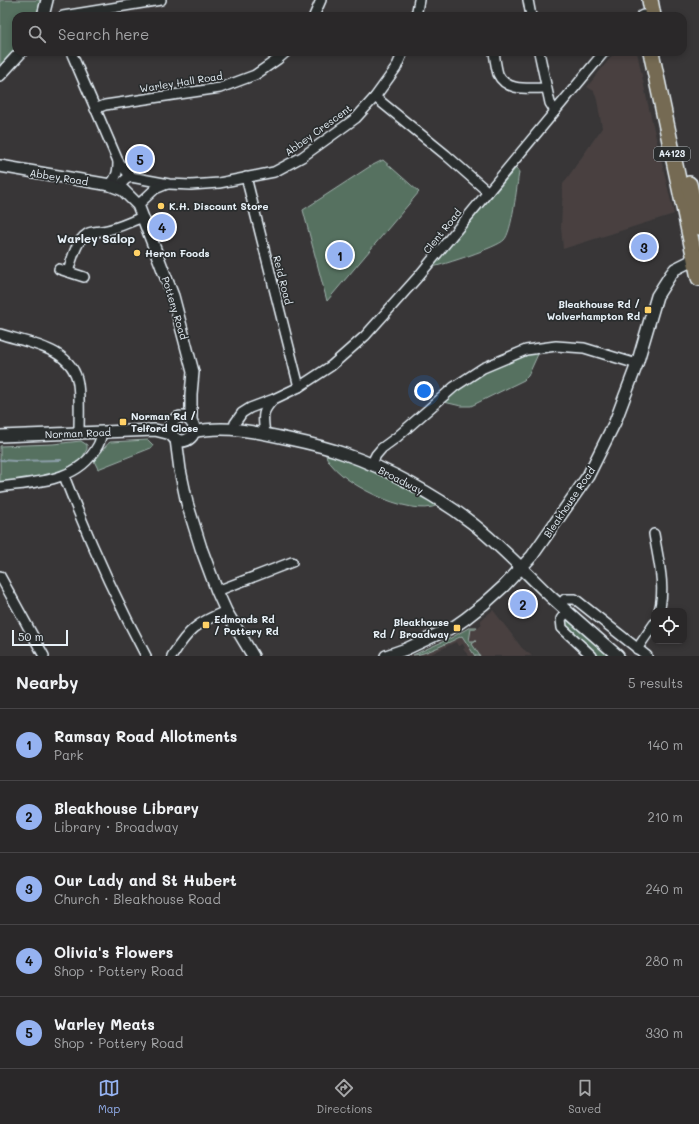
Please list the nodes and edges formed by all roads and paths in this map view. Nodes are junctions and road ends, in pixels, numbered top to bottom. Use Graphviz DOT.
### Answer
graph roads {
  1 [pos="48,0"];
  2 [pos="161,0"];
  3 [pos="321,0"];
  4 [pos="420,0"];
  5 [pos="528,0"];
  6 [pos="640,0"];
  7 [pos="645,0"];
  8 [pos="650,0"];
  9 [pos="46,12"];
  10 [pos="88,12"];
  11 [pos="316,12"];
  12 [pos="417,12"];
  13 [pos="530,12"];
  14 [pos="644,12"];
  15 [pos="645,12"];
  16 [pos="646,12"];
  17 [pos="17,56"];
  18 [pos="73,56"];
  19 [pos="281,56"];
  20 [pos="401,56"];
  21 [pos="495,56"];
  22 [pos="539,56"];
  23 [pos="601,56"];
  24 [pos="652,56"];
  25 [pos="662,56"];
  26 [pos="0,75"];
  27 [pos="546,88"];
  28 [pos="375,97"];
  29 [pos="95,109"];
  30 [pos="555,111"];
  31 [pos="118,161"];
  32 [pos="0,166"];
  33 [pos="246,177"];
  34 [pos="135,178"];
  35 [pos="169,184"];
  36 [pos="114,186"];
  37 [pos="488,192"];
  38 [pos="148,194"];
  39 [pos="138,205"];
  40 [pos="143,217"];
  41 [pos="699,227"];
  42 [pos="698,262"];
  43 [pos="84,277"];
  44 [pos="0,334"];
  45 [pos="636,364"];
  46 [pos="299,387"];
  47 [pos="191,394"];
  48 [pos="274,399"];
  49 [pos="175,420"];
  50 [pos="191,428"];
  51 [pos="155,430"];
  52 [pos="233,430"];
  53 [pos="102,432"];
  54 [pos="79,433"];
  55 [pos="265,434"];
  56 [pos="0,436"];
  57 [pos="174,437"];
  58 [pos="371,465"];
  59 [pos="180,470"];
  60 [pos="64,476"];
  61 [pos="0,487"];
  62 [pos="654,534"];
  63 [pos="292,562"];
  64 [pos="521,568"];
  65 [pos="0,576"];
  66 [pos="217,591"];
  67 [pos="564,608"];
  68 [pos="660,608"];
  69 [pos="226,611"];
  70 [pos="651,628"];
  71 [pos="637,649"];
  72 [pos="44,656"];
  73 [pos="146,656"];
  74 [pos="172,656"];
  75 [pos="253,656"];
  76 [pos="386,656"];
  77 [pos="592,656"];
  78 [pos="618,656"];
  79 [pos="647,656"];
  1 -- 9 [label="street"];
  2 -- 10 [label="street"];
  3 -- 11 [label="street"];
  4 -- 12 [label="street"];
  5 -- 13 [label="street"];
  6 -- 14 [label="highway"];
  7 -- 15 [label="highway"];
  8 -- 16 [label="highway"];
  17 -- 26 [label="street"];
  18 -- 29 [label="street"];
  19 -- 29 [label="street, Warley Hall Road"];
  20 -- 28 [label="street, Abbey Crescent"];
  21 -- 27 [label="street"];
  22 -- 27 [label="street"];
  23 -- 30 [label="street, Clent Road"];
  24 -- 42 [label="highway, A4123"];
  25 -- 41 [label="highway, A4123"];
  27 -- 30 [label="street"];
  28 -- 33 [label="street, Abbey Crescent"];
  28 -- 37 [label="street"];
  29 -- 31 [label="street"];
  30 -- 37 [label="street, Clent Road"];
  31 -- 34 [label="street"];
  31 -- 36 [label="street"];
  32 -- 36 [label="street, Abbey Road"];
  33 -- 35 [label="street, Abbey Crescent"];
  33 -- 46 [label="street, Reid Road"];
  34 -- 35 [label="street, Abbey Crescent"];
  34 -- 36 [label="street"];
  34 -- 38 [label="street"];
  35 -- 38 [label="street, Abbey Crescent"];
  36 -- 39 [label="street, Pottery Road"];
  37 -- 46 [label="street, Clent Road"];
  38 -- 39 [label="street"];
  39 -- 40 [label="street, Pottery Road"];
  40 -- 43 [label="street"];
  40 -- 47 [label="street, Pottery Road"];
  42 -- 45 [label="street, Bleakhouse Road"];
  44 -- 54 [label="street"];
  45 -- 58 [label="street"];
  45 -- 64 [label="street, Bleakhouse Road"];
  46 -- 48 [label="street, Clent Road"];
  47 -- 49 [label="street, Pottery Road"];
  47 -- 50 [label="street, Pottery Road"];
  48 -- 52 [label="street, Clent Road"];
  48 -- 55 [label="street"];
  49 -- 50 [label="street"];
  49 -- 51 [label="street, Norman Road"];
  49 -- 57 [label="street"];
  50 -- 52 [label="street, Broadway"];
  50 -- 57 [label="street"];
  50 -- 59 [label="street, Pottery Road"];
  51 -- 53 [label="street, Norman Road"];
  51 -- 57 [label="street, Norman Road"];
  52 -- 55 [label="street, Broadway"];
  53 -- 54 [label="street, Norman Road"];
  53 -- 60 [label="street"];
  54 -- 56 [label="street, Norman Road"];
  55 -- 58 [label="street, Broadway"];
  57 -- 59 [label="street, Pottery Road"];
  58 -- 64 [label="street, Broadway"];
  59 -- 66 [label="street, Pottery Road"];
  60 -- 61 [label="street"];
  60 -- 73 [label="street"];
  62 -- 68 [label="street"];
  63 -- 66 [label="street"];
  64 -- 67 [label="street, Broadway"];
  64 -- 76 [label="street, Bleakhouse Road"];
  65 -- 72 [label="street"];
  66 -- 69 [label="street, Pottery Road"];
  67 -- 71 [label="street"];
  67 -- 77 [label="street"];
  67 -- 78 [label="street, Broadway"];
  69 -- 74 [label="street"];
  69 -- 75 [label="street, Pottery Road"];
  70 -- 71 [label="street"];
  71 -- 79 [label="street"];
}
